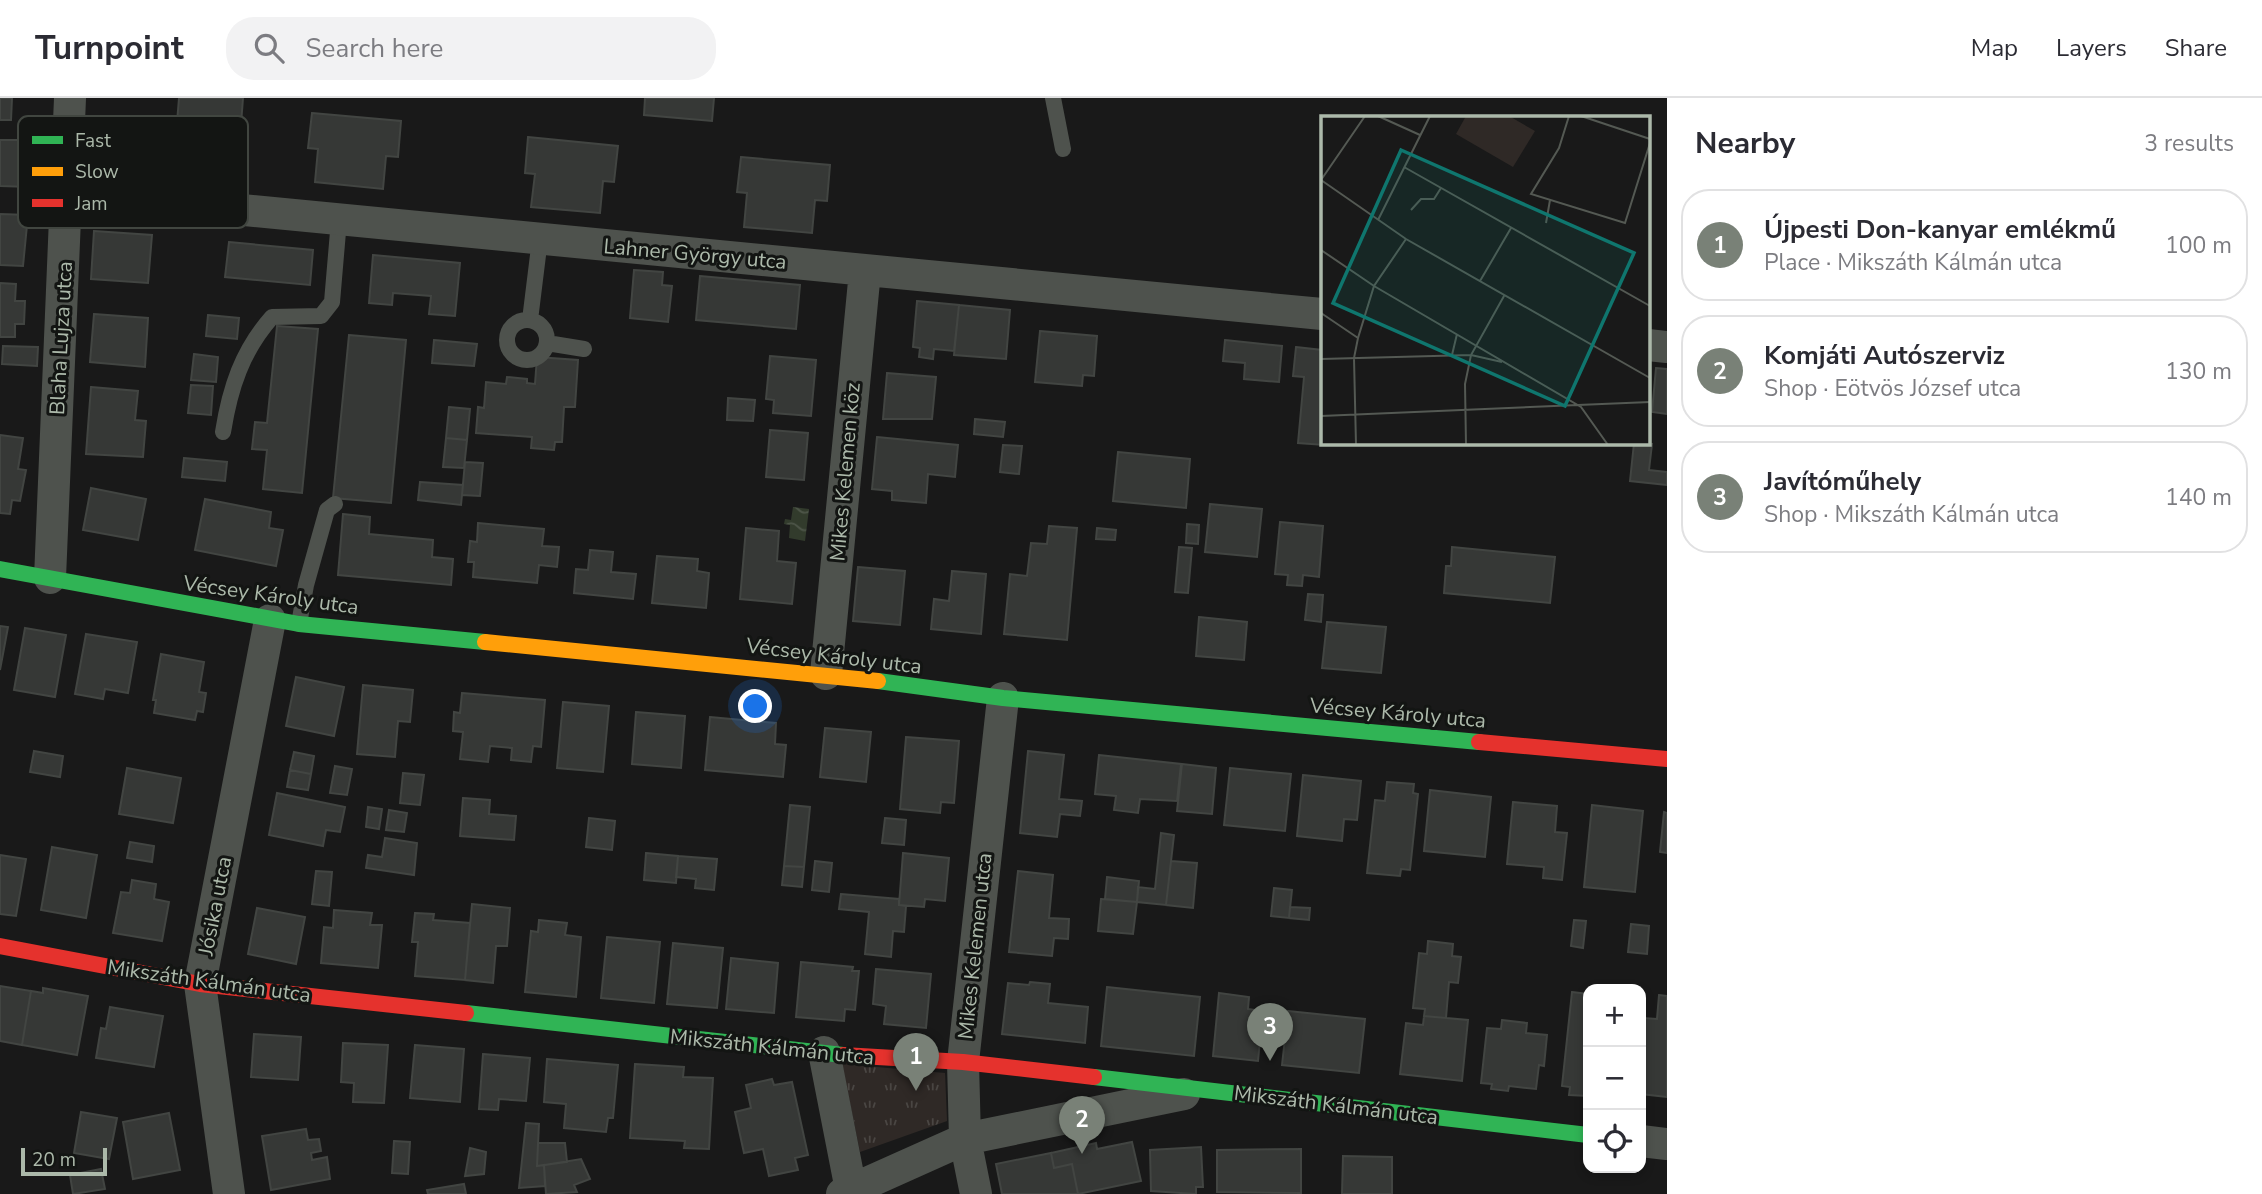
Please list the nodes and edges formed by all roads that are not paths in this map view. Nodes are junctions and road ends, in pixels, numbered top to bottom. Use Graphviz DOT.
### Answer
graph roads {
  1 [pos="70,98"];
  2 [pos="1053,98"];
  3 [pos="69,116"];
  4 [pos="1063,149"];
  5 [pos="248,211"];
  6 [pos="339,220"];
  7 [pos="65,228"];
  8 [pos="540,239"];
  9 [pos="865,271"];
  10 [pos="1321,314"];
  11 [pos="530,320"];
  12 [pos="547,343"];
  13 [pos="584,349"];
  14 [pos="223,432"];
  15 [pos="335,504"];
  16 [pos="0,569"];
  17 [pos="50,578"];
  18 [pos="284,622"];
  19 [pos="826,674"];
  20 [pos="1003,698"];
  21 [pos="1667,759"];
  22 [pos="0,946"];
  23 [pos="200,984"];
  24 [pos="824,1052"];
  25 [pos="963,1062"];
  26 [pos="1203,1090"];
  27 [pos="1583,1134"];
  28 [pos="965,1139"];
  29 [pos="1646,1142"];
  30 [pos="1667,1144"];
  31 [pos="846,1192"];
  32 [pos="229,1194"];
  33 [pos="976,1194"];
  1 -- 3 [label="street, Blaha Lujza utca"];
  2 -- 4 [label="lane"];
  5 -- 6 [label="street, Lahner György utca"];
  6 -- 8 [label="street, Lahner György utca"];
  6 -- 14 [label="lane"];
  7 -- 17 [label="street, Blaha Lujza utca"];
  8 -- 9 [label="street, Lahner György utca"];
  8 -- 11 [label="lane"];
  9 -- 10 [label="street, Lahner György utca"];
  9 -- 19 [label="street, Mikes Kelemen köz"];
  11 -- 12 [label="lane"];
  11 -- 12 [label="lane"];
  12 -- 13 [label="lane"];
  15 -- 18 [label="lane"];
  16 -- 17 [label="street, Vécsey Károly utca"];
  17 -- 18 [label="street, Vécsey Károly utca"];
  18 -- 19 [label="street, Vécsey Károly utca"];
  18 -- 23 [label="street, Jósika utca"];
  19 -- 20 [label="street, Vécsey Károly utca"];
  20 -- 21 [label="street, Vécsey Károly utca"];
  20 -- 25 [label="street, Mikes Kelemen utca"];
  22 -- 23 [label="street, Mikszáth Kálmán utca"];
  23 -- 24 [label="street, Mikszáth Kálmán utca"];
  23 -- 32 [label="street, Jósika utca"];
  24 -- 25 [label="street, Mikszáth Kálmán utca"];
  24 -- 31 [label="street"];
  25 -- 26 [label="street, Mikszáth Kálmán utca"];
  25 -- 28 [label="street, Mikes Kelemen utca"];
  26 -- 27 [label="street, Mikszáth Kálmán utca"];
  26 -- 28 [label="street"];
  28 -- 31 [label="street"];
  28 -- 33 [label="street, Mikes Kelemen utca"];
  29 -- 30 [label="street"];
}
